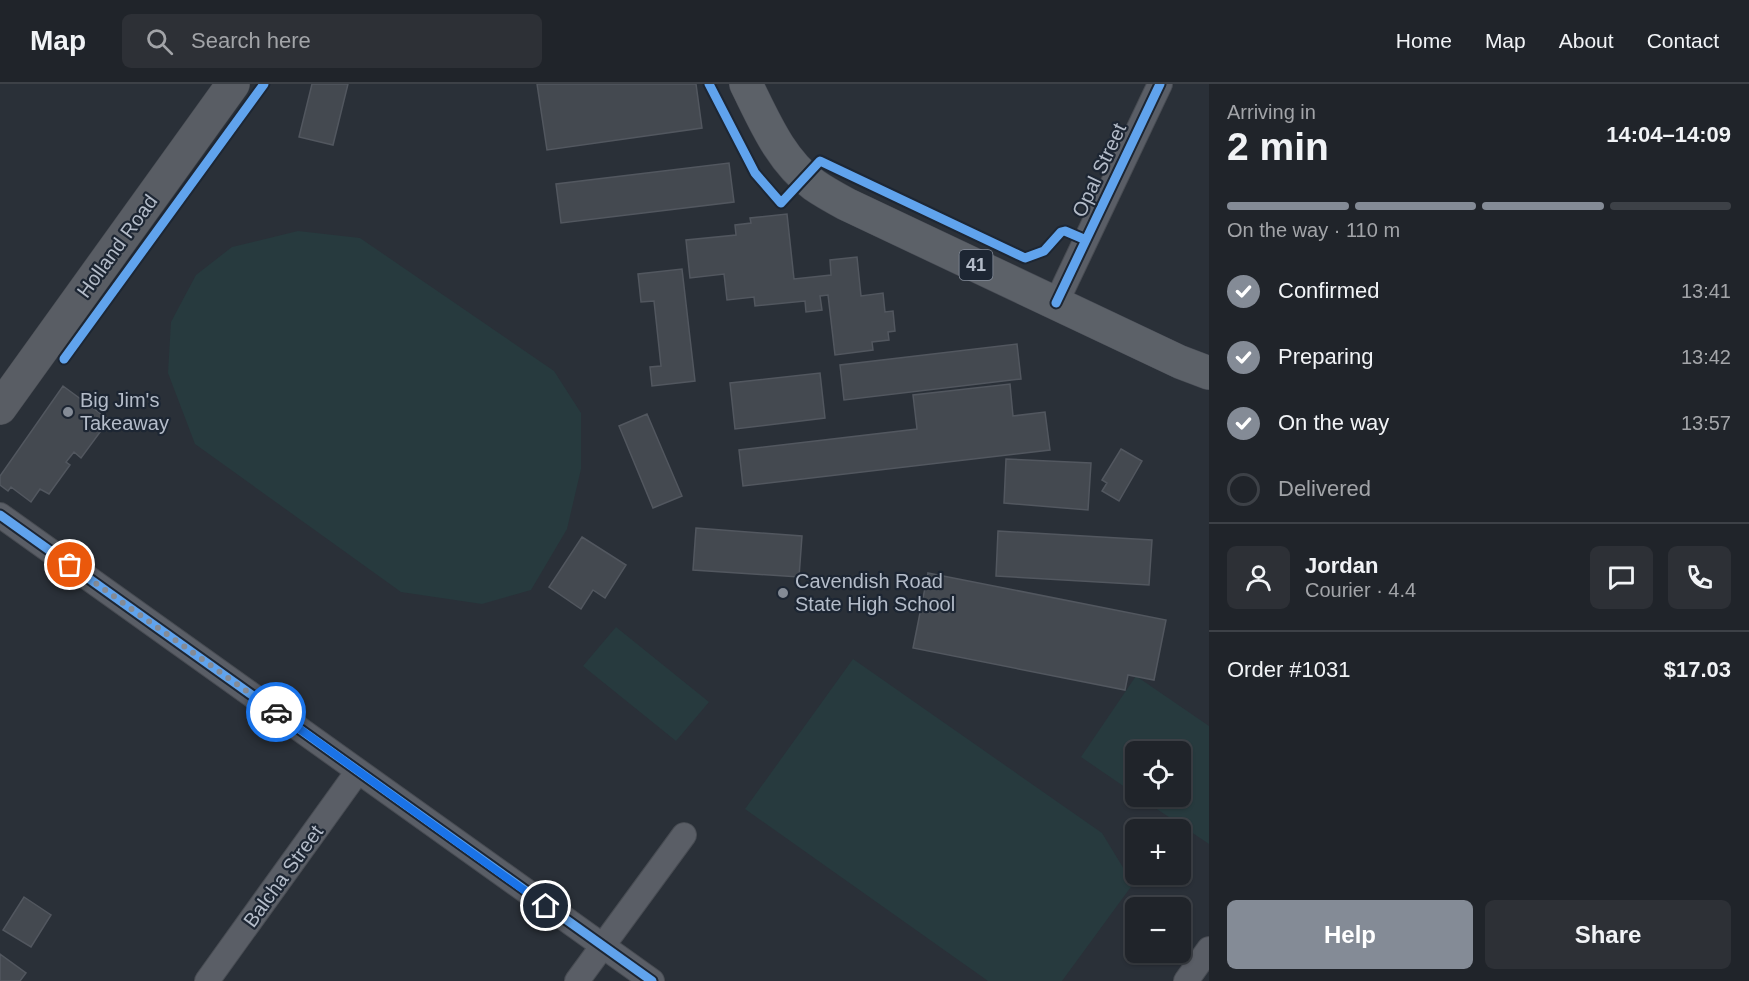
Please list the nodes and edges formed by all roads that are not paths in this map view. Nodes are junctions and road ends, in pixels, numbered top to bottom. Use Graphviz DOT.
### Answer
graph roads {
  1 [pos="233,84"];
  2 [pos="746,84"];
  3 [pos="1160,84"];
  4 [pos="1056,303"];
  5 [pos="1209,373"];
  6 [pos="0,408"];
  7 [pos="0,515"];
  8 [pos="358,771"];
  9 [pos="684,835"];
  10 [pos="603,946"];
  11 [pos="1209,949"];
  12 [pos="207,981"];
  13 [pos="577,981"];
  14 [pos="652,981"];
  15 [pos="1186,981"];
  1 -- 6 [label="main road, Holland Road"];
  2 -- 4 [label="main road, 41"];
  3 -- 4 [label="street, Opal Street"];
  4 -- 5 [label="main road, 41"];
  7 -- 8 [label="street"];
  8 -- 10 [label="street"];
  8 -- 12 [label="street, Balcha Street"];
  9 -- 10 [label="street"];
  10 -- 13 [label="street"];
  10 -- 14 [label="street"];
  11 -- 15 [label="street"];
}
